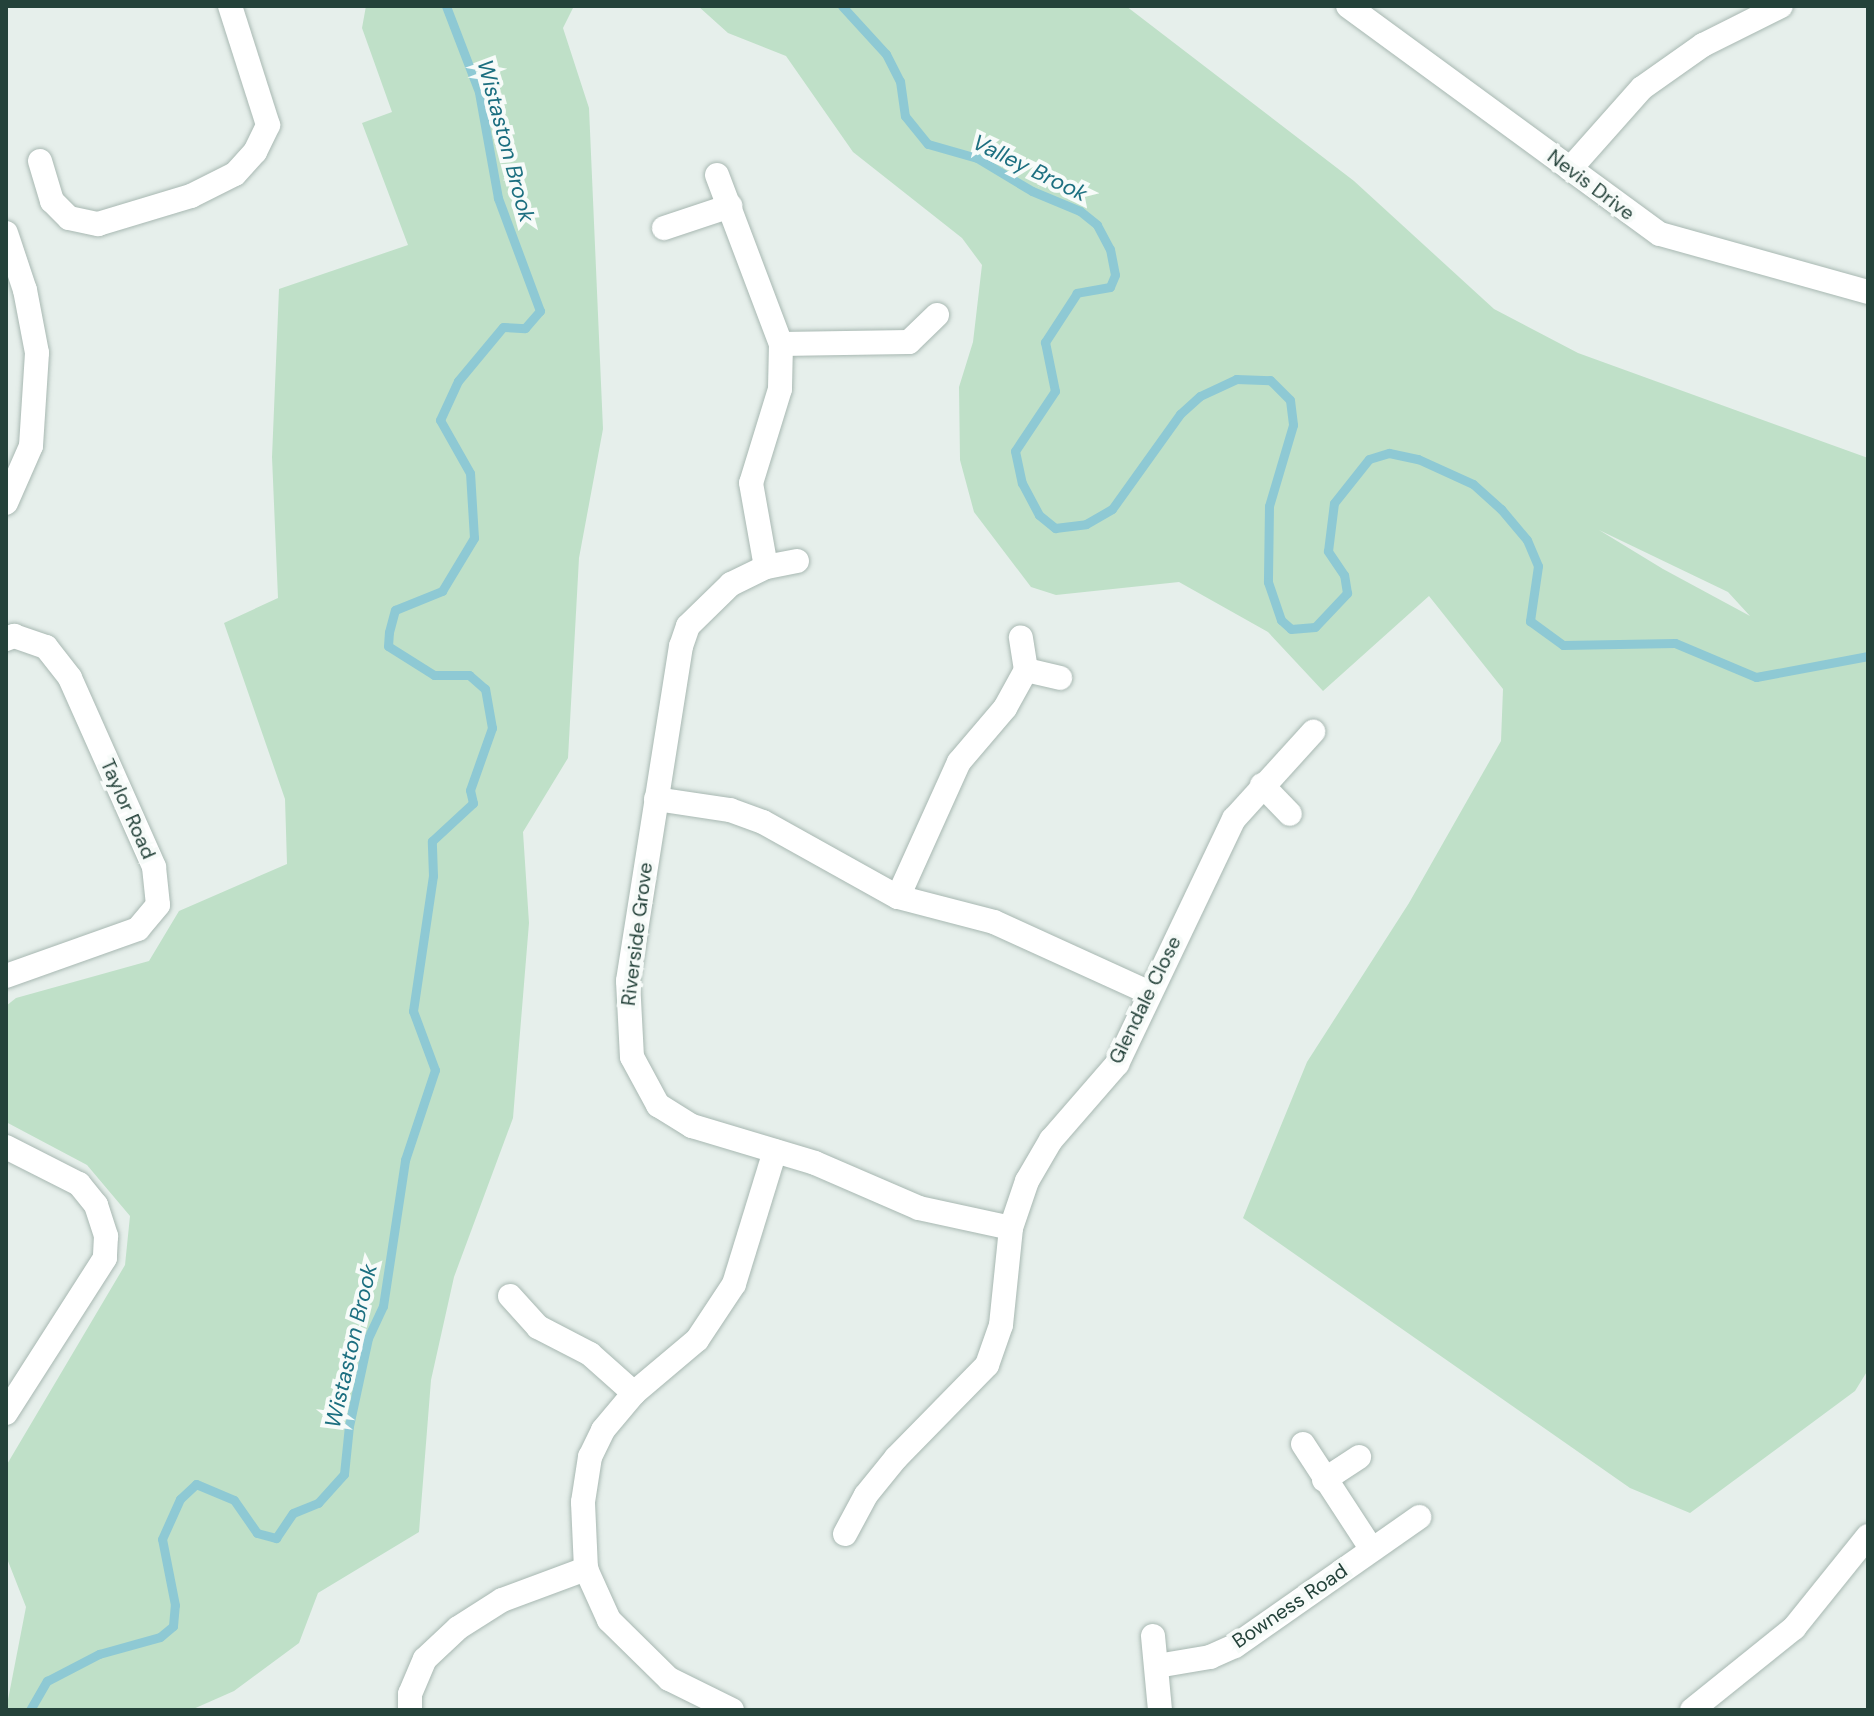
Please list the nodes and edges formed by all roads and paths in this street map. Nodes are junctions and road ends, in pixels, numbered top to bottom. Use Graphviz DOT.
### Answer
graph roads {
  1 [pos="230,6"];
  2 [pos="1348,6"];
  3 [pos="1781,6"];
  4 [pos="40,161"];
  5 [pos="1570,169"];
  6 [pos="717,175"];
  7 [pos="730,206"];
  8 [pos="664,228"];
  9 [pos="6,233"];
  10 [pos="1868,292"];
  11 [pos="937,315"];
  12 [pos="781,344"];
  13 [pos="6,503"];
  14 [pos="797,561"];
  15 [pos="766,567"];
  16 [pos="1021,637"];
  17 [pos="6,639"];
  18 [pos="1026,670"];
  19 [pos="1060,678"];
  20 [pos="1313,732"];
  21 [pos="1262,785"];
  22 [pos="656,799"];
  23 [pos="1290,814"];
  24 [pos="898,897"];
  25 [pos="6,976"];
  26 [pos="1150,993"];
  27 [pos="6,1147"];
  28 [pos="775,1151"];
  29 [pos="1011,1228"];
  30 [pos="510,1296"];
  31 [pos="634,1393"];
  32 [pos="6,1413"];
  33 [pos="1303,1444"];
  34 [pos="1359,1457"];
  35 [pos="1324,1480"];
  36 [pos="1419,1517"];
  37 [pos="845,1534"];
  38 [pos="1868,1536"];
  39 [pos="1372,1550"];
  40 [pos="586,1569"];
  41 [pos="1153,1636"];
  42 [pos="1157,1666"];
  43 [pos="410,1710"];
  44 [pos="732,1710"];
  45 [pos="1160,1710"];
  46 [pos="1692,1710"];
  1 -- 4 [label="street"];
  2 -- 5 [label="street, Nevis Drive"];
  3 -- 5 [label="street"];
  5 -- 10 [label="street, Nevis Drive"];
  6 -- 7 [label="street"];
  7 -- 8 [label="street"];
  7 -- 12 [label="street"];
  9 -- 13 [label="street"];
  11 -- 12 [label="street"];
  12 -- 15 [label="street"];
  14 -- 15 [label="street, Riverside Grove"];
  15 -- 22 [label="street, Riverside Grove"];
  16 -- 18 [label="street"];
  17 -- 25 [label="street, Taylor Road"];
  18 -- 19 [label="street"];
  18 -- 24 [label="street"];
  20 -- 21 [label="street, Glendale Close"];
  21 -- 23 [label="street"];
  21 -- 26 [label="street, Glendale Close"];
  22 -- 24 [label="street"];
  22 -- 28 [label="street, Riverside Grove"];
  24 -- 26 [label="street"];
  26 -- 29 [label="street, Glendale Close"];
  27 -- 32 [label="street"];
  28 -- 29 [label="street, Riverside Grove"];
  28 -- 31 [label="street"];
  29 -- 37 [label="street, Glendale Close"];
  30 -- 31 [label="street"];
  31 -- 40 [label="street"];
  33 -- 35 [label="street"];
  34 -- 35 [label="street"];
  35 -- 39 [label="street"];
  36 -- 39 [label="street, Bowness Road"];
  38 -- 46 [label="street"];
  39 -- 42 [label="street, Bowness Road"];
  40 -- 43 [label="street"];
  40 -- 44 [label="street"];
  41 -- 42 [label="street"];
  42 -- 45 [label="street"];
}
